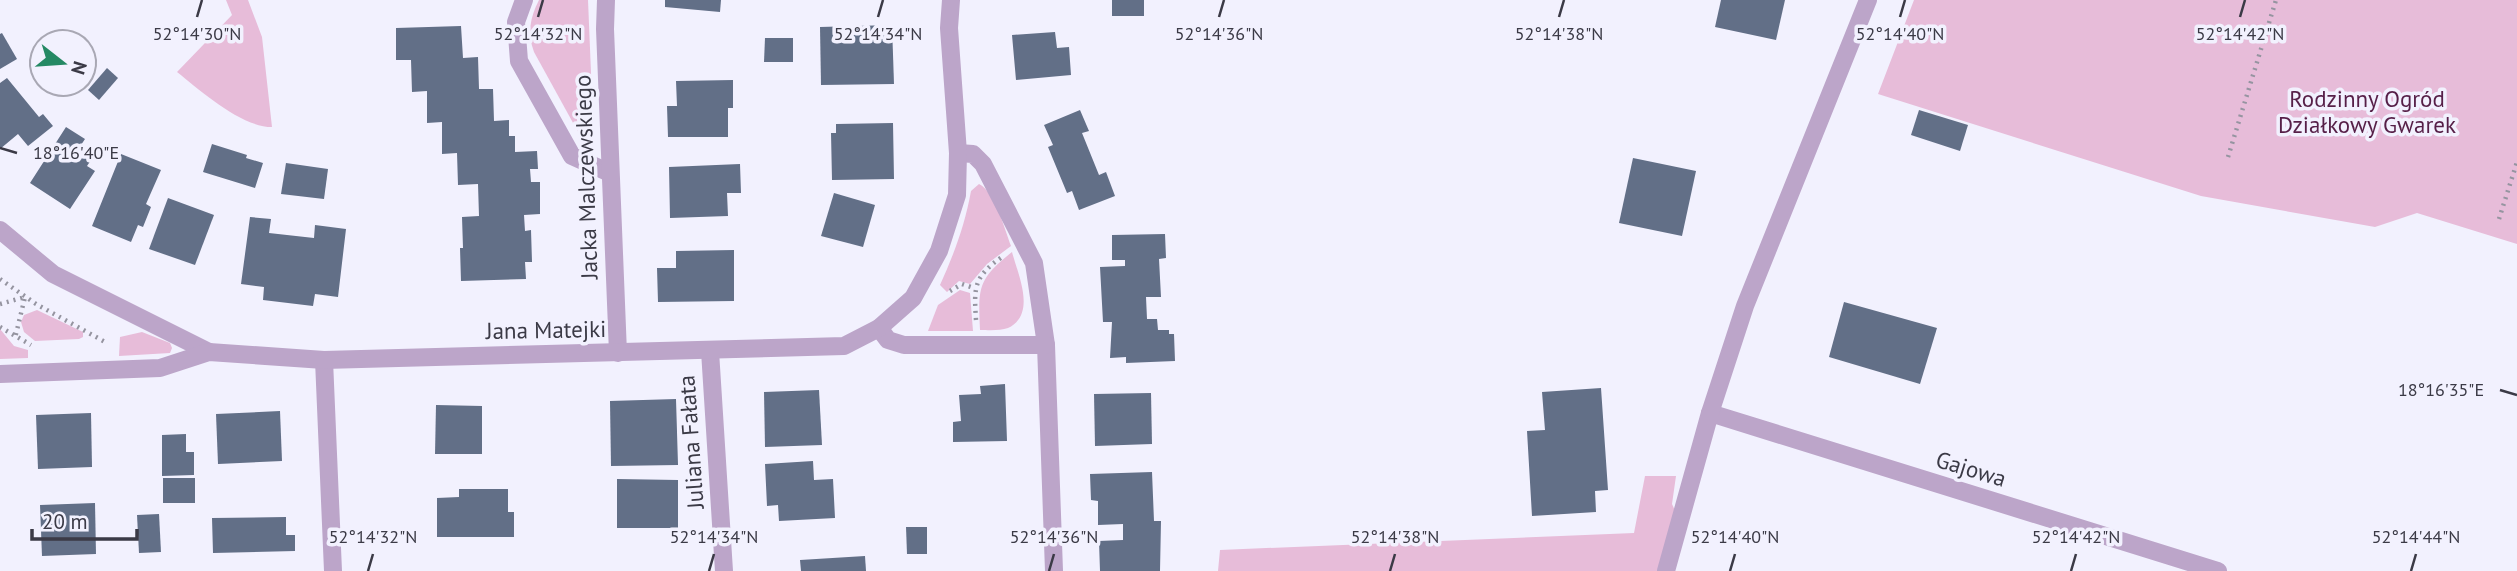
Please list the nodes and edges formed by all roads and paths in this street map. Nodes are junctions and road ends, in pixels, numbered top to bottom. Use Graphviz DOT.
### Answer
graph roads {
  1 [pos="524,0"];
  2 [pos="607,0"];
  3 [pos="951,0"];
  4 [pos="1868,0"];
  5 [pos="2276,0"];
  6 [pos="958,153"];
  7 [pos="2228,157"];
  8 [pos="2517,162"];
  9 [pos="610,173"];
  10 [pos="2500,219"];
  11 [pos="0,230"];
  12 [pos="1012,250"];
  13 [pos="0,279"];
  14 [pos="25,297"];
  15 [pos="0,304"];
  16 [pos="0,327"];
  17 [pos="879,328"];
  18 [pos="977,329"];
  19 [pos="15,338"];
  20 [pos="95,344"];
  21 [pos="44,345"];
  22 [pos="1046,345"];
  23 [pos="710,351"];
  24 [pos="209,352"];
  25 [pos="618,353"];
  26 [pos="324,360"];
  27 [pos="0,374"];
  28 [pos="1710,413"];
  29 [pos="333,571"];
  30 [pos="724,571"];
  31 [pos="1054,571"];
  32 [pos="1666,571"];
  33 [pos="2218,571"];
  1 -- 9 [label="street"];
  2 -- 9 [label="street, Jacka Malczewskiego"];
  3 -- 6 [label="street, Jana Matejki"];
  4 -- 28 [label="street"];
  5 -- 7 [label="path"];
  6 -- 17 [label="street, Jana Matejki"];
  6 -- 22 [label="street"];
  8 -- 10 [label="path"];
  9 -- 25 [label="street, Jacka Malczewskiego"];
  11 -- 24 [label="street, Jana Matejki"];
  12 -- 18 [label="path"];
  13 -- 14 [label="path"];
  14 -- 15 [label="path"];
  14 -- 19 [label="path"];
  14 -- 20 [label="path"];
  16 -- 19 [label="path"];
  17 -- 22 [label="street"];
  17 -- 23 [label="street, Jana Matejki"];
  19 -- 21 [label="path"];
  22 -- 31 [label="street"];
  23 -- 25 [label="street, Jana Matejki"];
  23 -- 30 [label="street, Juliana Fałata"];
  24 -- 26 [label="street, Jana Matejki"];
  24 -- 27 [label="street, Jana Matejki"];
  25 -- 26 [label="street, Jana Matejki"];
  26 -- 29 [label="street"];
  28 -- 32 [label="street"];
  28 -- 33 [label="street, Gajowa"];
}
